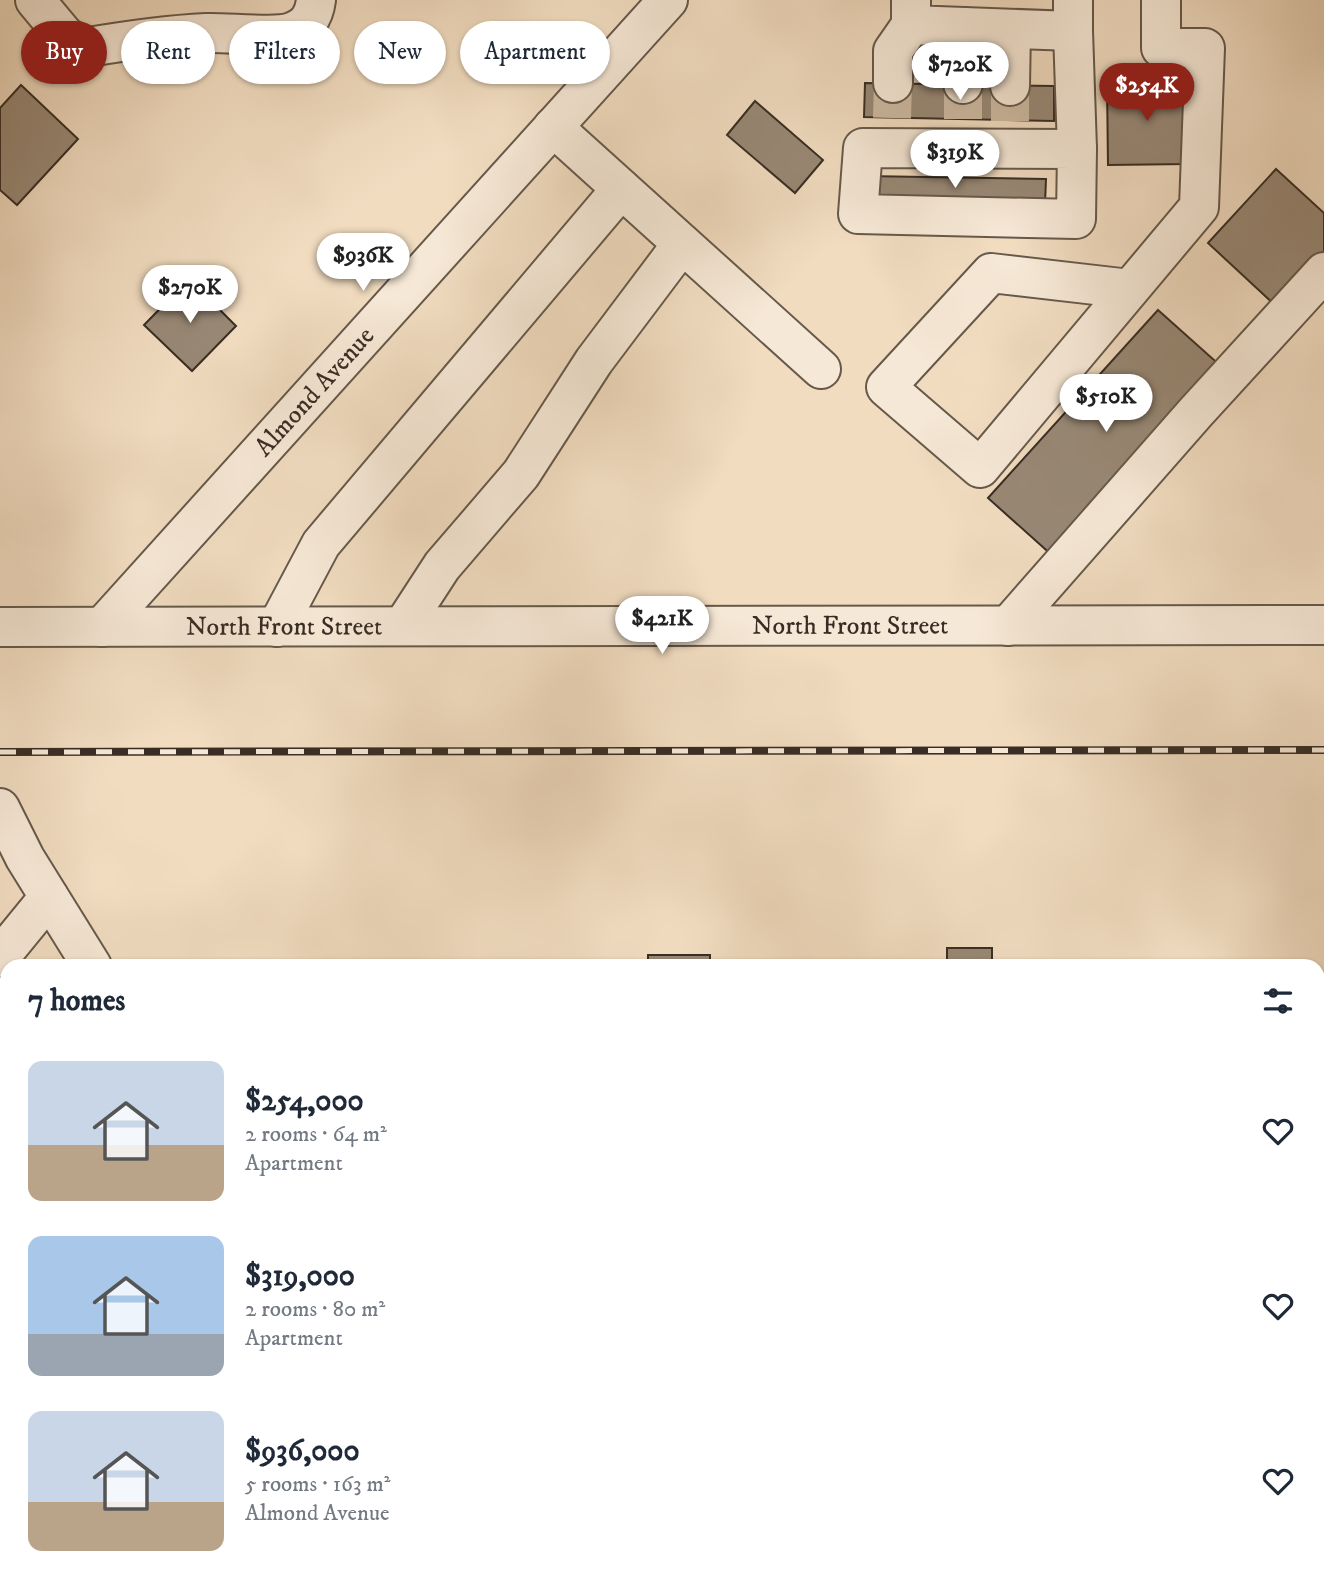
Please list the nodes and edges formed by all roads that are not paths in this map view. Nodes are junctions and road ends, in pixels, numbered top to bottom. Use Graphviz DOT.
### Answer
graph roads {
  1 [pos="35,0"];
  2 [pos="316,0"];
  3 [pos="668,0"];
  4 [pos="1161,0"];
  5 [pos="911,13"];
  6 [pos="1073,16"];
  7 [pos="964,27"];
  8 [pos="1011,29"];
  9 [pos="892,117"];
  10 [pos="963,117"];
  11 [pos="1010,118"];
  12 [pos="553,127"];
  13 [pos="1077,149"];
  14 [pos="621,189"];
  15 [pos="682,244"];
  16 [pos="1324,272"];
  17 [pos="1130,289"];
  18 [pos="821,369"];
  19 [pos="1324,625"];
  20 [pos="403,626"];
  21 [pos="1008,626"];
  22 [pos="0,627"];
  23 [pos="102,627"];
  24 [pos="277,627"];
  25 [pos="0,808"];
  26 [pos="49,897"];
  27 [pos="0,957"];
  28 [pos="88,959"];
  1 -- 2 [label="street"];
  3 -- 12 [label="street, Almond Avenue"];
  4 -- 17 [label="street"];
  5 -- 7 [label="street"];
  5 -- 9 [label="street"];
  6 -- 8 [label="street"];
  6 -- 13 [label="street"];
  7 -- 8 [label="street"];
  7 -- 10 [label="street"];
  8 -- 11 [label="street"];
  9 -- 10 [label="street"];
  9 -- 13 [label="street"];
  10 -- 11 [label="street"];
  11 -- 13 [label="street"];
  12 -- 14 [label="street"];
  12 -- 23 [label="street, Almond Avenue"];
  14 -- 15 [label="street"];
  14 -- 24 [label="street"];
  15 -- 18 [label="street"];
  15 -- 20 [label="street"];
  16 -- 21 [label="street"];
  17 -- 17 [label="street"];
  19 -- 21 [label="street, North Front Street"];
  20 -- 21 [label="street, North Front Street"];
  20 -- 24 [label="street, North Front Street"];
  22 -- 23 [label="street, North Front Street"];
  23 -- 24 [label="street, North Front Street"];
  25 -- 26 [label="street"];
  26 -- 27 [label="street"];
  26 -- 28 [label="street"];
}
